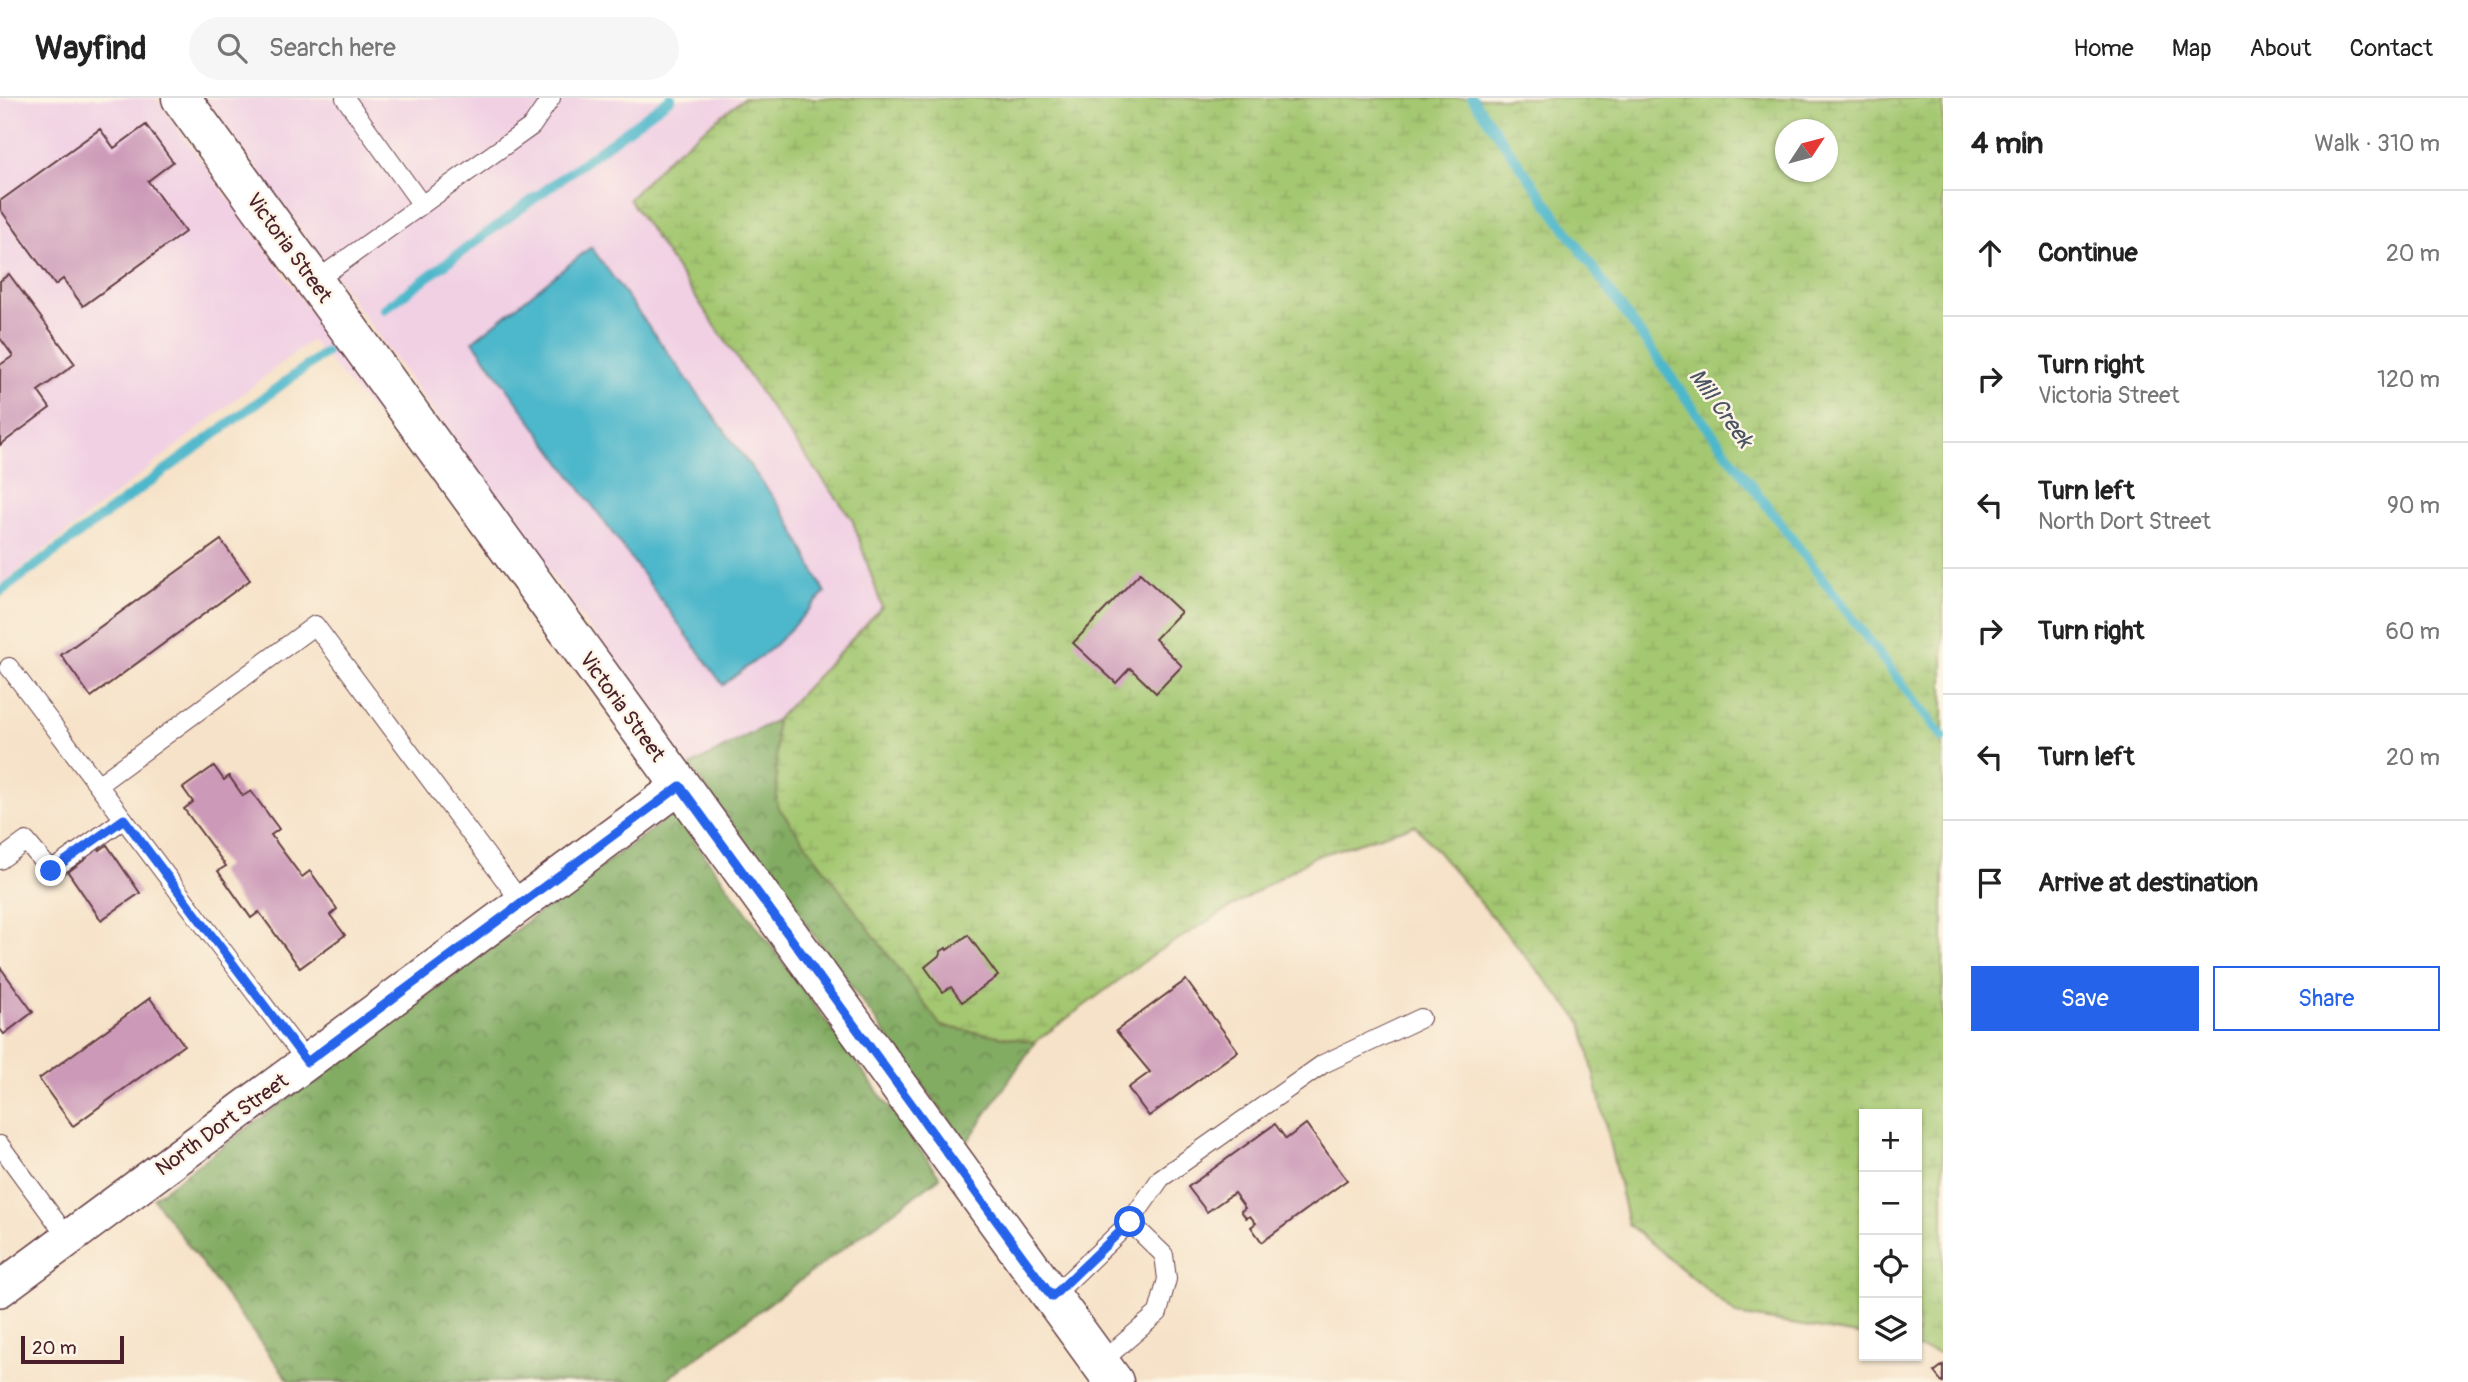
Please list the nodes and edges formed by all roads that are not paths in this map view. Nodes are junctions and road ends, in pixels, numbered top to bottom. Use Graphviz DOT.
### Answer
graph roads {
  1 [pos="181,98"];
  2 [pos="345,98"];
  3 [pos="551,98"];
  4 [pos="422,205"];
  5 [pos="314,282"];
  6 [pos="9,667"];
  7 [pos="98,785"];
  8 [pos="680,786"];
  9 [pos="124,819"];
  10 [pos="0,860"];
  11 [pos="522,903"];
  12 [pos="1421,1018"];
  13 [pos="307,1062"];
  14 [pos="0,1145"];
  15 [pos="1130,1222"];
  16 [pos="68,1238"];
  17 [pos="0,1289"];
  18 [pos="1052,1297"];
  19 [pos="1107,1372"];
  1 -- 5 [label="street, Victoria Street"];
  2 -- 4 [label="lane"];
  3 -- 4 [label="lane"];
  4 -- 5 [label="lane"];
  5 -- 8 [label="street, Victoria Street"];
  6 -- 7 [label="lane"];
  7 -- 9 [label="lane"];
  7 -- 11 [label="lane"];
  8 -- 11 [label="street, North Dort Street"];
  8 -- 18 [label="street, Victoria Street"];
  9 -- 10 [label="lane"];
  9 -- 13 [label="lane"];
  11 -- 13 [label="street, North Dort Street"];
  12 -- 15 [label="lane"];
  13 -- 16 [label="street, North Dort Street"];
  14 -- 16 [label="lane"];
  15 -- 18 [label="lane"];
  15 -- 19 [label="lane"];
  16 -- 17 [label="street, North Dort Street"];
  18 -- 19 [label="street, Victoria Street"];
}
